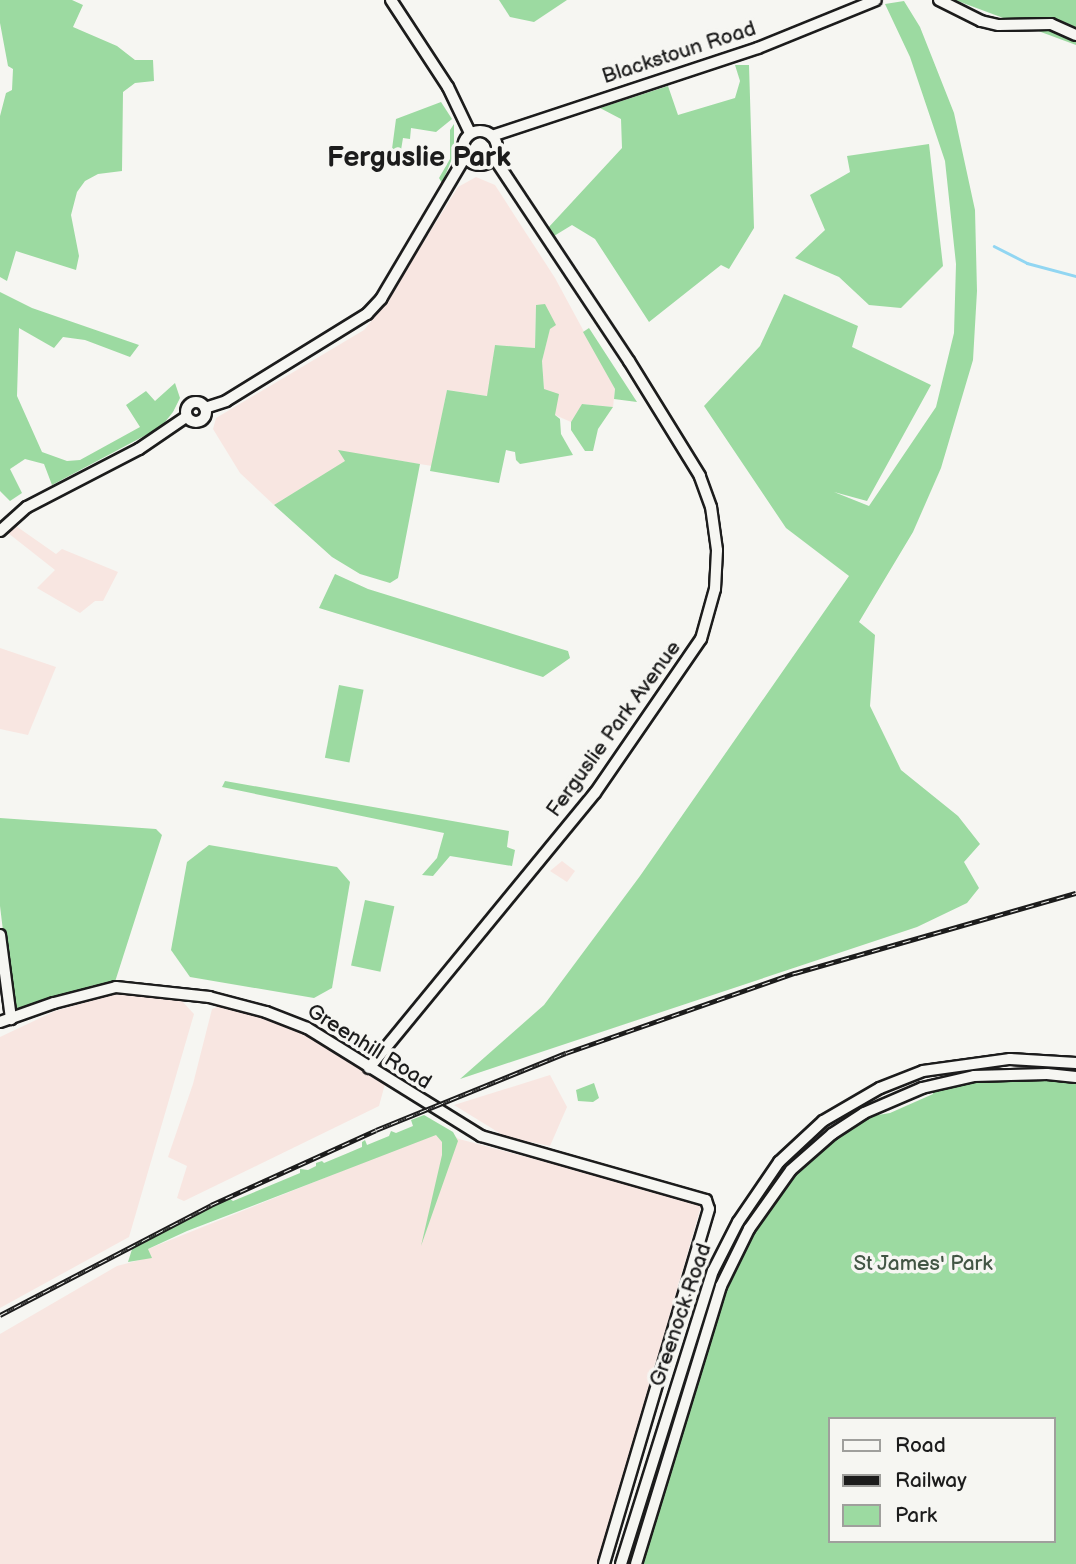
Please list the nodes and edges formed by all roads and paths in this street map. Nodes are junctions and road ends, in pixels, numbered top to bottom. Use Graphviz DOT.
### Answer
graph roads {
  1 [pos="391,0"];
  2 [pos="876,0"];
  3 [pos="939,0"];
  4 [pos="1076,35"];
  5 [pos="470,133"];
  6 [pos="492,136"];
  7 [pos="465,157"];
  8 [pos="494,158"];
  9 [pos="0,531"];
  10 [pos="0,935"];
  11 [pos="5,1021"];
  12 [pos="1076,1063"];
  13 [pos="369,1068"];
  14 [pos="1076,1077"];
  15 [pos="604,1564"];
  16 [pos="621,1564"];
  17 [pos="636,1564"];
  1 -- 5 [label="street"];
  2 -- 6 [label="street, Blackstoun Road"];
  3 -- 4 [label="street"];
  5 -- 6 [label="street"];
  5 -- 7 [label="street"];
  6 -- 8 [label="street"];
  7 -- 8 [label="street"];
  7 -- 9 [label="street"];
  8 -- 13 [label="street, Ferguslie Park Avenue"];
  10 -- 11 [label="street"];
  11 -- 13 [label="street, Greenhill Road"];
  12 -- 16 [label="main road, Greenock Road"];
  13 -- 15 [label="street, Greenhill Road"];
  14 -- 17 [label="main road, Greenock Road"];
}
